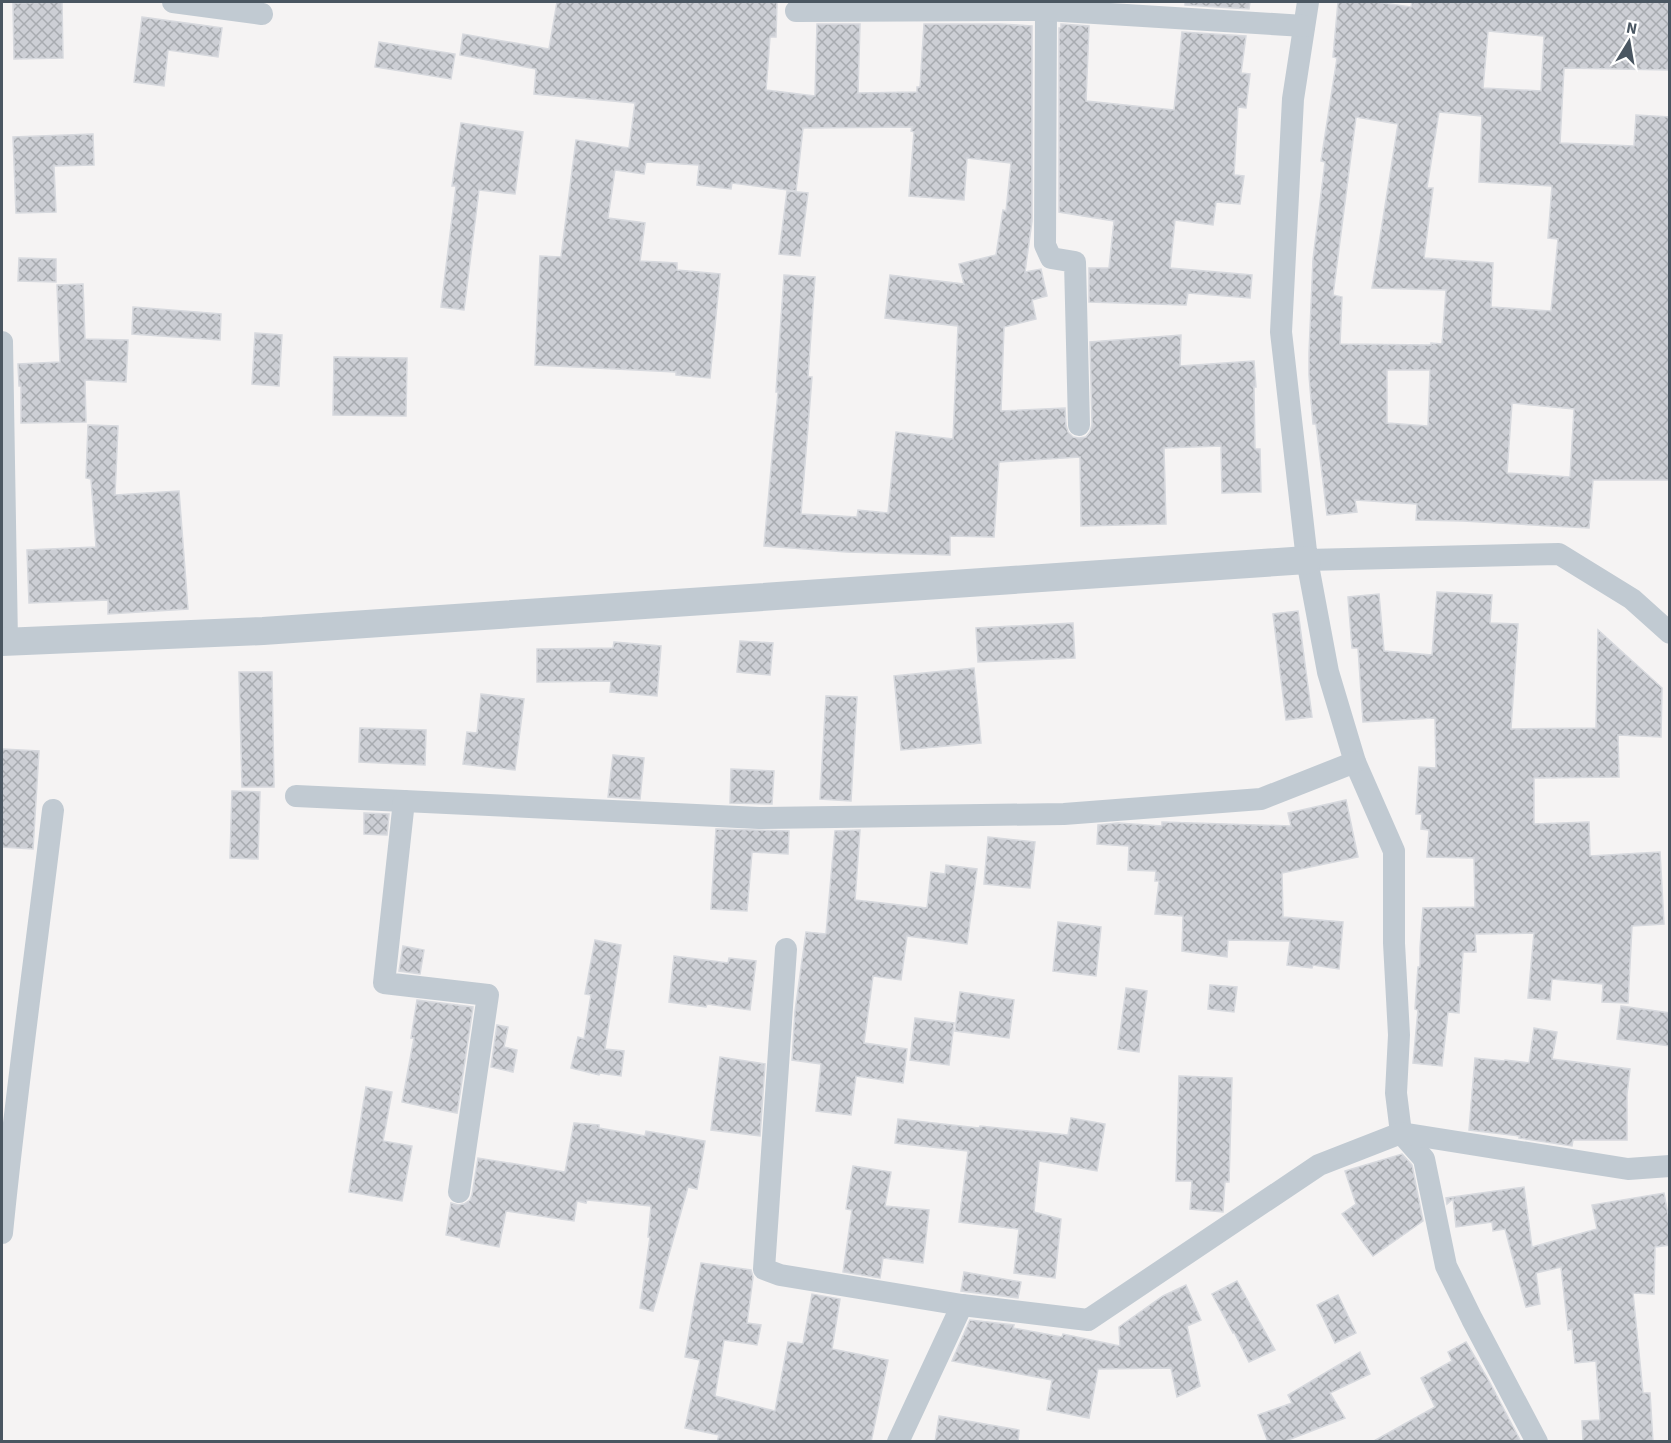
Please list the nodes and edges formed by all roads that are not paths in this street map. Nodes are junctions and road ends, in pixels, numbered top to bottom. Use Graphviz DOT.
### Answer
graph roads {
  1 [pos="173,2"];
  2 [pos="1308,2"];
  3 [pos="1046,10"];
  4 [pos="796,11"];
  5 [pos="262,14"];
  6 [pos="1304,26"];
  7 [pos="2,342"];
  8 [pos="1079,424"];
  9 [pos="1307,560"];
  10 [pos="1670,633"];
  11 [pos="4,642"];
  12 [pos="1354,762"];
  13 [pos="296,796"];
  14 [pos="404,801"];
  15 [pos="53,810"];
  16 [pos="786,949"];
  17 [pos="1401,1133"];
  18 [pos="1670,1166"];
  19 [pos="459,1192"];
  20 [pos="2,1233"];
  21 [pos="962,1305"];
  22 [pos="898,1442"];
  23 [pos="1537,1442"];
  1 -- 5 [label="street"];
  2 -- 6 [label="street"];
  3 -- 4 [label="street"];
  3 -- 6 [label="street"];
  3 -- 8 [label="street"];
  6 -- 9 [label="street"];
  7 -- 11 [label="street"];
  9 -- 10 [label="street"];
  9 -- 11 [label="street"];
  9 -- 12 [label="street"];
  12 -- 14 [label="street"];
  12 -- 17 [label="street"];
  13 -- 14 [label="street"];
  14 -- 19 [label="street"];
  15 -- 20 [label="street"];
  16 -- 21 [label="street"];
  17 -- 18 [label="street"];
  17 -- 21 [label="street"];
  17 -- 23 [label="street"];
  21 -- 22 [label="street"];
}
